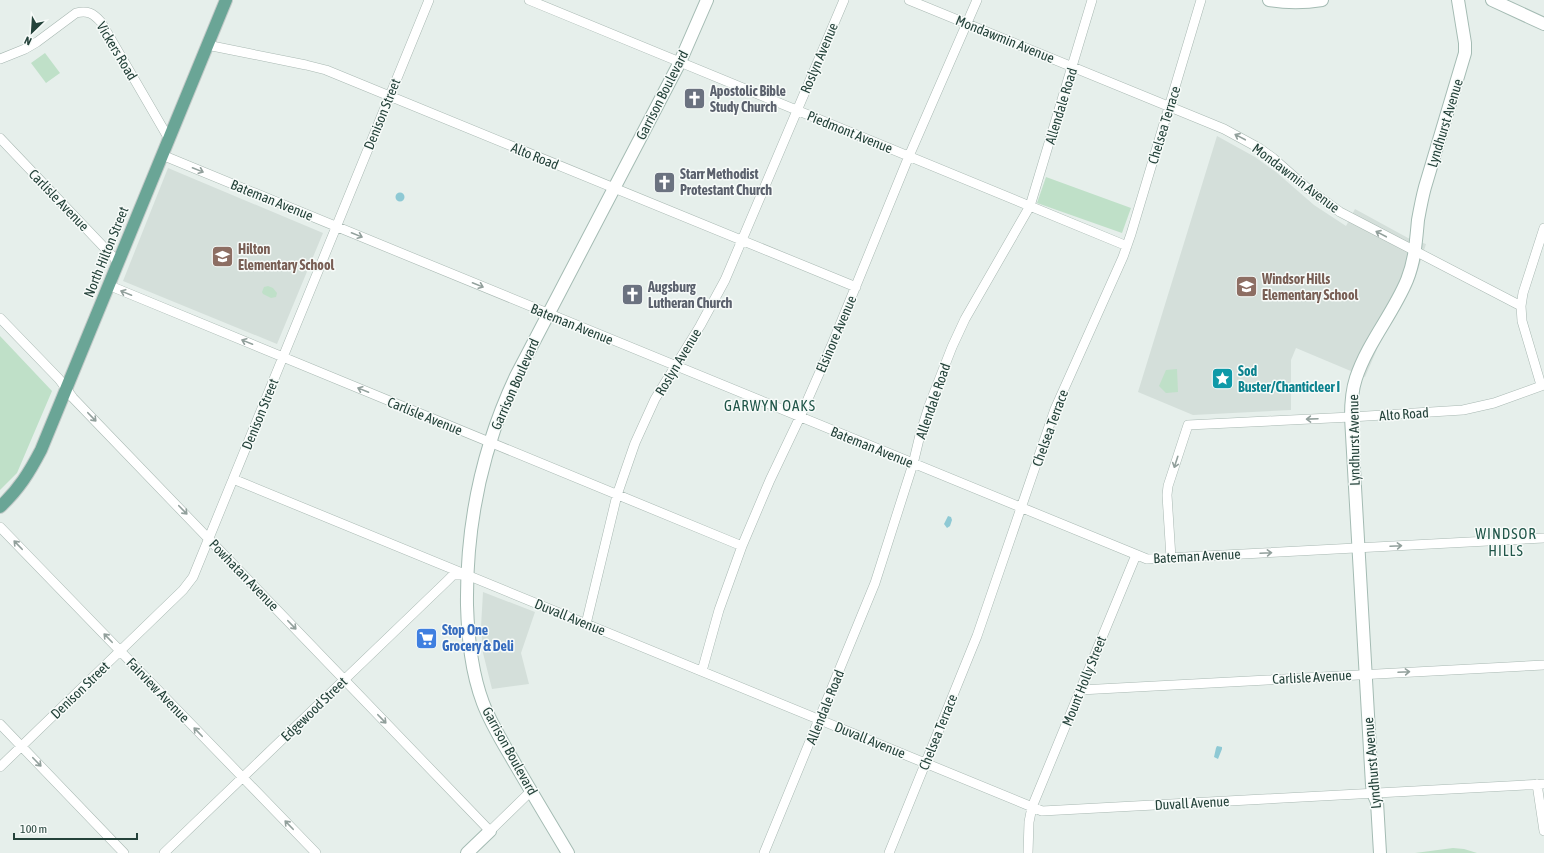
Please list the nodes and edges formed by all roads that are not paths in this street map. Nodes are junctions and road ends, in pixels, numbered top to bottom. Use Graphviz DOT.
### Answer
graph roads {
  1 [pos="226,0"];
  2 [pos="429,0"];
  3 [pos="529,0"];
  4 [pos="707,0"];
  5 [pos="844,0"];
  6 [pos="909,0"];
  7 [pos="977,0"];
  8 [pos="1092,0"];
  9 [pos="1201,0"];
  10 [pos="1269,0"];
  11 [pos="1322,0"];
  12 [pos="1458,0"];
  13 [pos="1492,0"];
  14 [pos="967,24"];
  15 [pos="1544,24"];
  16 [pos="208,45"];
  17 [pos="0,59"];
  18 [pos="680,62"];
  19 [pos="1073,67"];
  20 [pos="390,96"];
  21 [pos="1169,107"];
  22 [pos="796,110"];
  23 [pos="0,138"];
  24 [pos="168,140"];
  25 [pos="162,155"];
  26 [pos="909,156"];
  27 [pos="614,188"];
  28 [pos="1030,206"];
  29 [pos="336,227"];
  30 [pos="1544,228"];
  31 [pos="743,241"];
  32 [pos="1127,246"];
  33 [pos="1540,250"];
  34 [pos="1416,252"];
  35 [pos="118,262"];
  36 [pos="108,285"];
  37 [pos="856,287"];
  38 [pos="1520,306"];
  39 [pos="548,314"];
  40 [pos="0,318"];
  41 [pos="283,357"];
  42 [pos="675,366"];
  43 [pos="1542,385"];
  44 [pos="66,388"];
  45 [pos="800,417"];
  46 [pos="1351,417"];
  47 [pos="489,442"];
  48 [pos="913,464"];
  49 [pos="233,479"];
  50 [pos="617,495"];
  51 [pos="0,507"];
  52 [pos="1021,508"];
  53 [pos="0,526"];
  54 [pos="209,538"];
  55 [pos="1544,538"];
  56 [pos="742,546"];
  57 [pos="1358,548"];
  58 [pos="1136,555"];
  59 [pos="1171,558"];
  60 [pos="468,575"];
  61 [pos="586,624"];
  62 [pos="120,651"];
  63 [pos="1544,665"];
  64 [pos="702,671"];
  65 [pos="1365,674"];
  66 [pos="344,680"];
  67 [pos="1080,690"];
  68 [pos="819,720"];
  69 [pos="0,724"];
  70 [pos="21,746"];
  71 [pos="926,763"];
  72 [pos="0,767"];
  73 [pos="243,777"];
  74 [pos="1541,784"];
  75 [pos="531,791"];
  76 [pos="1373,793"];
  77 [pos="1032,807"];
  78 [pos="490,831"];
  79 [pos="1544,831"];
  80 [pos="124,853"];
  81 [pos="164,853"];
  82 [pos="316,853"];
  83 [pos="467,853"];
  84 [pos="568,853"];
  85 [pos="764,853"];
  86 [pos="889,853"];
  87 [pos="1028,853"];
  88 [pos="1380,853"];
  1 -- 16 [label="main road, North Hilton Street"];
  2 -- 20 [label="street, Denison Street"];
  3 -- 18 [label="street, Piedmont Avenue"];
  4 -- 18 [label="main road, Garrison Boulevard"];
  5 -- 22 [label="street, Roslyn Avenue"];
  6 -- 14 [label="street, Mondawmin Avenue"];
  7 -- 14 [label="street, Elsinore Avenue"];
  8 -- 19 [label="street, Allendale Road"];
  9 -- 21 [label="street, Chelsea Terrace"];
  10 -- 11 [label="main road"];
  12 -- 34 [label="main road, Lyndhurst Avenue"];
  13 -- 15 [label="main road"];
  14 -- 19 [label="street, Mondawmin Avenue"];
  14 -- 26 [label="street, Elsinore Avenue"];
  16 -- 20 [label="street, Alto Road"];
  16 -- 24 [label="main road, North Hilton Street"];
  17 -- 24 [label="street, Vickers Road"];
  18 -- 22 [label="street, Piedmont Avenue"];
  18 -- 27 [label="main road, Garrison Boulevard"];
  19 -- 21 [label="street, Mondawmin Avenue"];
  19 -- 28 [label="street, Allendale Road"];
  20 -- 27 [label="street, Alto Road"];
  20 -- 29 [label="street, Denison Street"];
  21 -- 32 [label="street, Chelsea Terrace"];
  34 -- 21 [label="street, Mondawmin Avenue, one-way"];
  22 -- 26 [label="street, Piedmont Avenue"];
  22 -- 31 [label="street, Roslyn Avenue"];
  23 -- 35 [label="street, Carlisle Avenue"];
  24 -- 25 [label="main road, North Hilton Street"];
  25 -- 29 [label="street, Bateman Avenue, one-way"];
  25 -- 35 [label="main road, North Hilton Street"];
  26 -- 28 [label="street, Piedmont Avenue"];
  26 -- 37 [label="street, Elsinore Avenue"];
  27 -- 31 [label="street, Alto Road"];
  27 -- 39 [label="main road, Garrison Boulevard"];
  28 -- 32 [label="street, Piedmont Avenue"];
  28 -- 48 [label="street, Allendale Road"];
  29 -- 39 [label="street, Bateman Avenue, one-way"];
  29 -- 41 [label="street, Denison Street"];
  30 -- 33 [label="street"];
  31 -- 37 [label="street, Alto Road"];
  31 -- 42 [label="street, Roslyn Avenue"];
  32 -- 52 [label="street, Chelsea Terrace"];
  33 -- 38 [label="street"];
  34 -- 38 [label="street, Mondawmin Avenue"];
  34 -- 46 [label="main road, Lyndhurst Avenue"];
  35 -- 36 [label="main road, North Hilton Street"];
  41 -- 36 [label="street, Carlisle Avenue, one-way"];
  36 -- 44 [label="main road, North Hilton Street"];
  37 -- 45 [label="street, Elsinore Avenue"];
  38 -- 43 [label="street"];
  39 -- 42 [label="street, Bateman Avenue"];
  39 -- 47 [label="main road, Garrison Boulevard"];
  40 -- 44 [label="street, Powhatan Avenue"];
  47 -- 41 [label="street, Carlisle Avenue, one-way"];
  41 -- 49 [label="street, Denison Street"];
  42 -- 45 [label="street, Bateman Avenue"];
  42 -- 50 [label="street, Roslyn Avenue"];
  43 -- 46 [label="street, Alto Road"];
  44 -- 51 [label="main road, North Hilton Street"];
  44 -- 54 [label="street, Powhatan Avenue, one-way"];
  45 -- 48 [label="street, Bateman Avenue"];
  45 -- 56 [label="street, Elsinore Avenue"];
  46 -- 57 [label="main road, Lyndhurst Avenue"];
  46 -- 59 [label="street, Alto Road, one-way"];
  47 -- 50 [label="street, Carlisle Avenue"];
  47 -- 60 [label="main road, Garrison Boulevard"];
  48 -- 52 [label="street, Bateman Avenue"];
  48 -- 68 [label="street, Allendale Road"];
  49 -- 54 [label="street, Denison Street"];
  49 -- 60 [label="street, Duvall Avenue"];
  50 -- 56 [label="street, Carlisle Avenue"];
  50 -- 61 [label="street, Roslyn Avenue"];
  52 -- 58 [label="street, Bateman Avenue"];
  52 -- 71 [label="street, Chelsea Terrace"];
  62 -- 53 [label="street, Fairview Avenue, one-way"];
  54 -- 62 [label="street, Denison Street"];
  54 -- 66 [label="street, Powhatan Avenue, one-way"];
  57 -- 55 [label="street, Bateman Avenue, one-way"];
  56 -- 64 [label="street, Elsinore Avenue"];
  59 -- 57 [label="street, Bateman Avenue, one-way"];
  57 -- 65 [label="main road, Lyndhurst Avenue"];
  58 -- 59 [label="street, Bateman Avenue"];
  58 -- 67 [label="street, Mount Holly Street"];
  60 -- 61 [label="street, Duvall Avenue"];
  60 -- 66 [label="street, Edgewood Street"];
  60 -- 75 [label="main road, Garrison Boulevard"];
  61 -- 64 [label="street, Duvall Avenue"];
  62 -- 70 [label="street, Denison Street"];
  73 -- 62 [label="street, Fairview Avenue, one-way"];
  65 -- 63 [label="street, Carlisle Avenue, one-way"];
  64 -- 68 [label="street, Duvall Avenue"];
  65 -- 67 [label="street, Carlisle Avenue"];
  65 -- 76 [label="main road, Lyndhurst Avenue"];
  66 -- 73 [label="street, Edgewood Street"];
  66 -- 78 [label="street, Powhatan Avenue, one-way"];
  67 -- 77 [label="street, Mount Holly Street"];
  68 -- 71 [label="street, Duvall Avenue"];
  68 -- 85 [label="street, Allendale Road"];
  69 -- 70 [label="street"];
  70 -- 72 [label="street, Denison Street"];
  70 -- 80 [label="street, one-way"];
  71 -- 77 [label="street, Duvall Avenue"];
  71 -- 86 [label="street, Chelsea Terrace"];
  73 -- 81 [label="street, Edgewood Street"];
  82 -- 73 [label="street, Fairview Avenue, one-way"];
  74 -- 76 [label="street, Duvall Avenue"];
  74 -- 79 [label="street"];
  75 -- 78 [label="street"];
  75 -- 84 [label="main road, Garrison Boulevard"];
  76 -- 77 [label="street, Duvall Avenue"];
  76 -- 88 [label="main road, Lyndhurst Avenue"];
  77 -- 87 [label="street, Mount Holly Street"];
  78 -- 83 [label="main road"];
}
